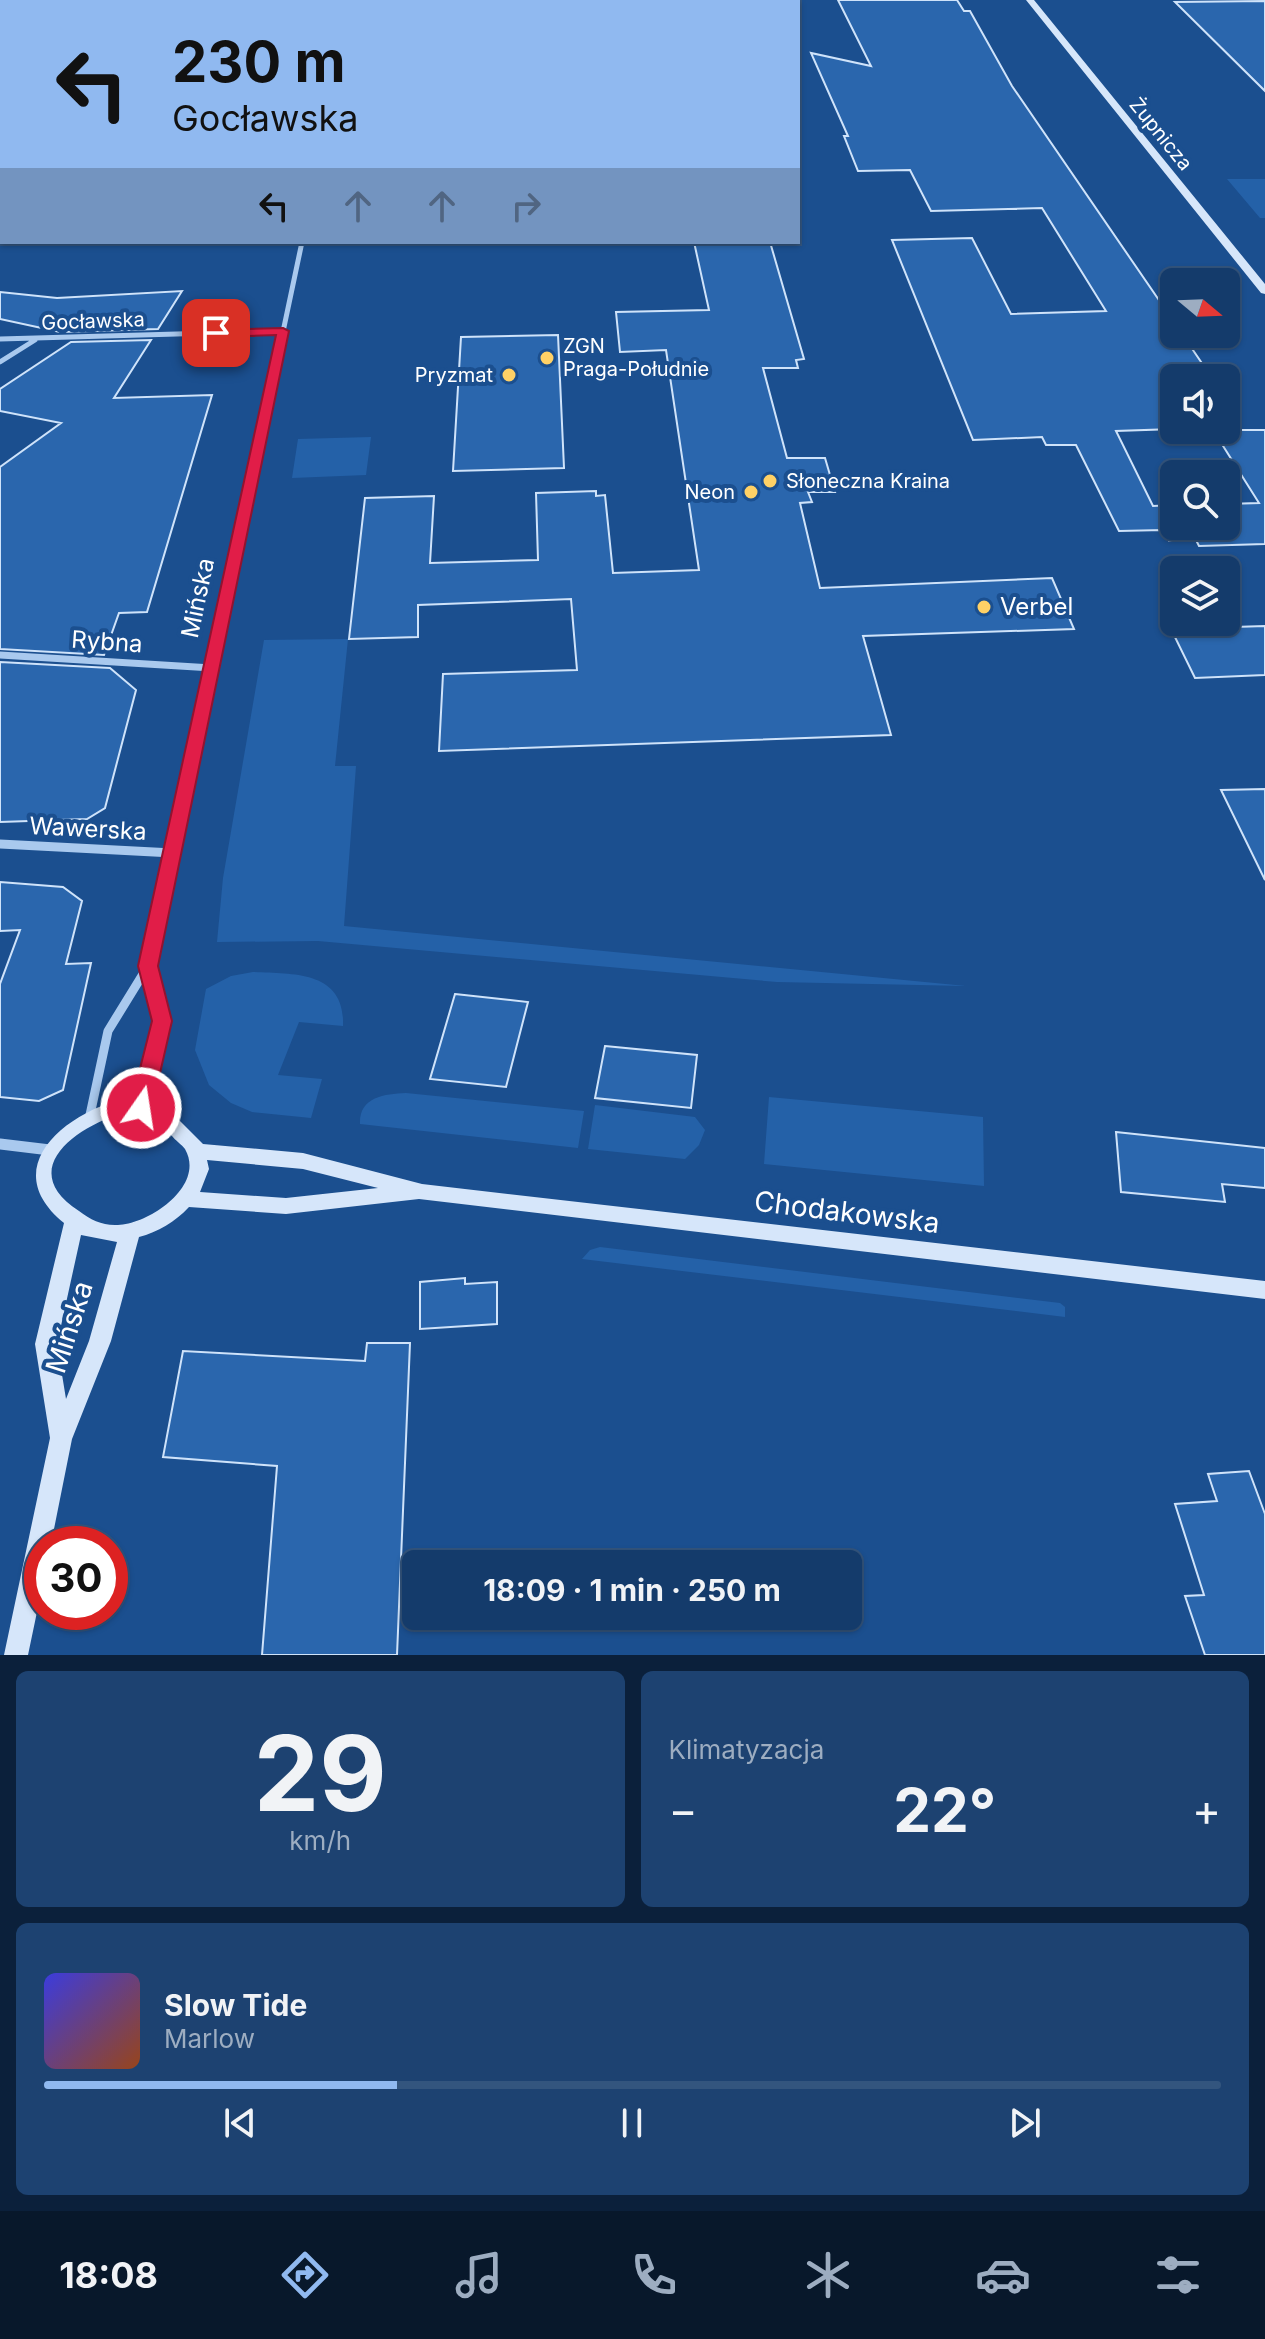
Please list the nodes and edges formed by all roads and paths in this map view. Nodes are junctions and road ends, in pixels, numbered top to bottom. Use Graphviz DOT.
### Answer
graph roads {
  1 [pos="1030,0"];
  2 [pos="302,244"];
  3 [pos="1265,291"];
  4 [pos="283,331"];
  5 [pos="0,339"];
  6 [pos="36,339"];
  7 [pos="0,362"];
  8 [pos="0,655"];
  9 [pos="212,668"];
  10 [pos="0,844"];
  11 [pos="173,853"];
  12 [pos="148,966"];
  13 [pos="141,1108"];
  14 [pos="90,1115"];
  15 [pos="0,1144"];
  16 [pos="50,1150"];
  17 [pos="196,1151"];
  18 [pos="422,1192"];
  19 [pos="187,1199"];
  20 [pos="74,1223"];
  21 [pos="130,1232"];
  22 [pos="1265,1290"];
  23 [pos="61,1439"];
  24 [pos="16,1655"];
  1 -- 3 [label="street, Żupnicza"];
  2 -- 4 [label="street, Mińska"];
  4 -- 6 [label="street, Gocławska"];
  4 -- 9 [label="street, Mińska"];
  5 -- 6 [label="street, Gocławska"];
  6 -- 7 [label="street"];
  8 -- 9 [label="street, Rybna"];
  9 -- 11 [label="street, Mińska"];
  10 -- 11 [label="street, Wawerska"];
  11 -- 12 [label="street, Mińska"];
  12 -- 13 [label="street, Mińska"];
  12 -- 14 [label="street, Mińska"];
  13 -- 14 [label="street"];
  13 -- 17 [label="street"];
  14 -- 16 [label="street"];
  15 -- 16 [label="street"];
  16 -- 20 [label="street"];
  17 -- 18 [label="street, Chodakowska"];
  17 -- 19 [label="street"];
  18 -- 19 [label="street, Chodakowska"];
  18 -- 22 [label="street, Chodakowska"];
  19 -- 21 [label="street"];
  20 -- 21 [label="street"];
  20 -- 23 [label="street, Mińska"];
  21 -- 23 [label="street, Mińska"];
  23 -- 24 [label="street, Mińska"];
}
